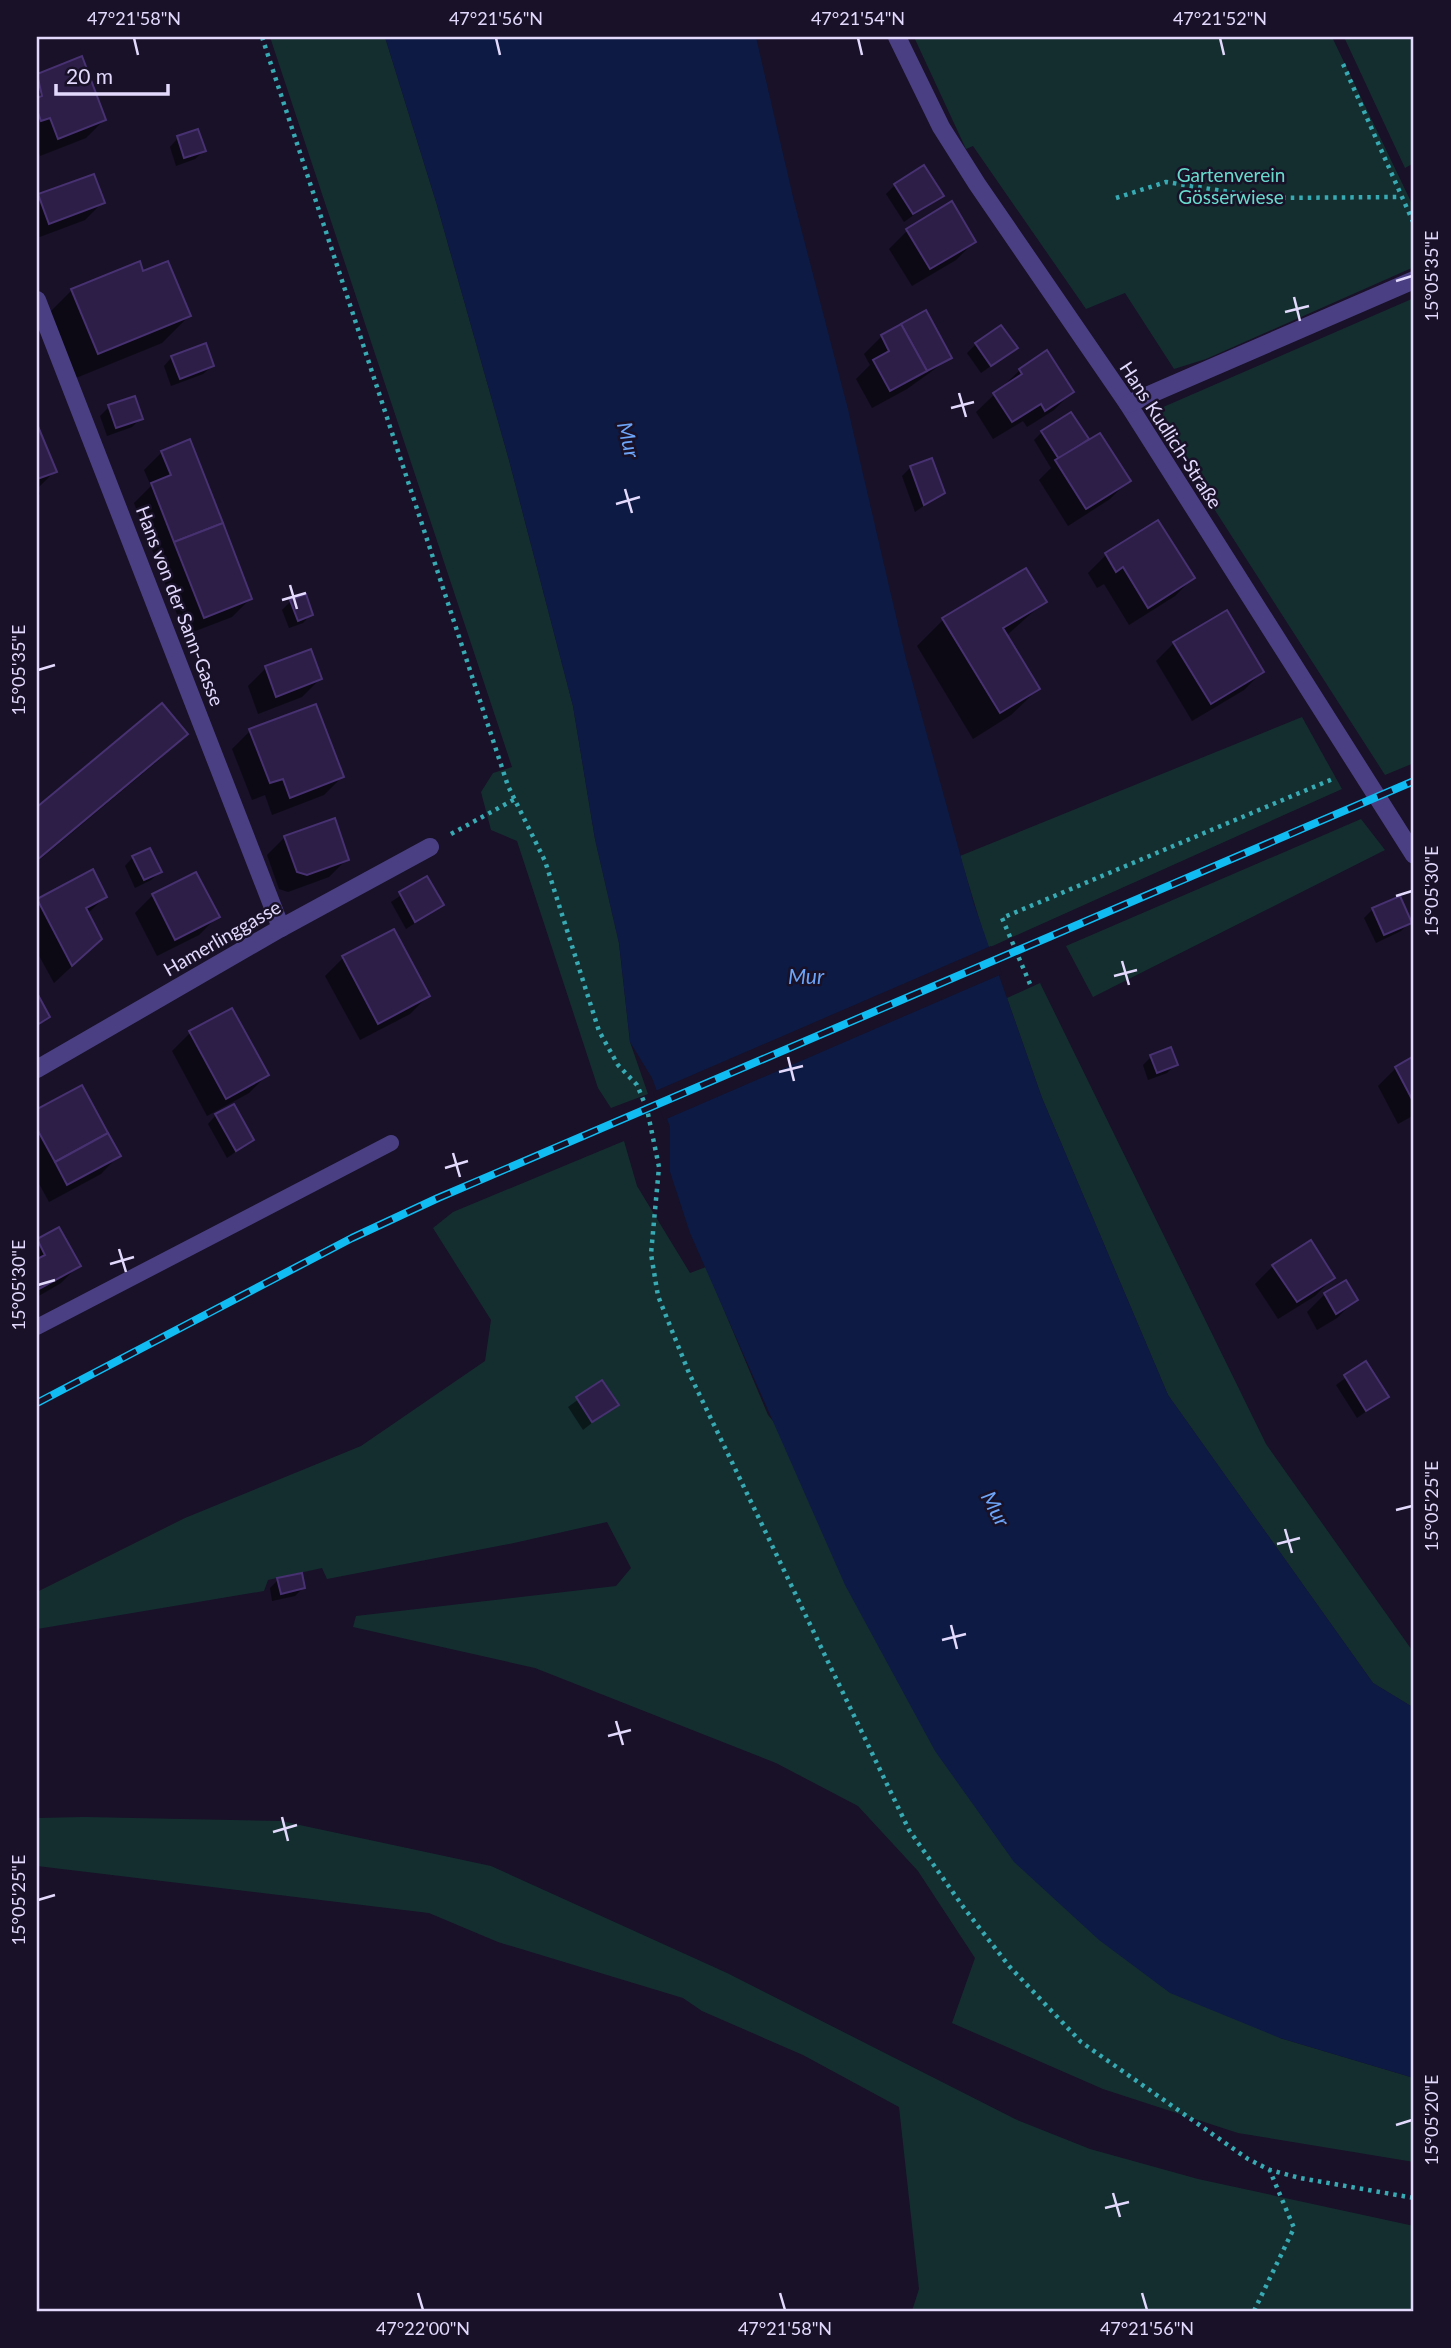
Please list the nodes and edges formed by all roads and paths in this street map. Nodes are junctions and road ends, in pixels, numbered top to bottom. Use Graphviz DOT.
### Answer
graph roads {
  1 [pos="262,37"];
  2 [pos="897,37"];
  3 [pos="1343,64"];
  4 [pos="1400,197"];
  5 [pos="1116,198"];
  6 [pos="1414,224"];
  7 [pos="1414,280"];
  8 [pos="37,300"];
  9 [pos="1128,404"];
  10 [pos="1358,769"];
  11 [pos="515,799"];
  12 [pos="430,846"];
  13 [pos="1414,855"];
  14 [pos="281,928"];
  15 [pos="1030,984"];
  16 [pos="37,1069"];
  17 [pos="391,1143"];
  18 [pos="37,1327"];
  19 [pos="1270,2170"];
  20 [pos="1414,2198"];
  21 [pos="1254,2311"];
  1 -- 11 [label="path"];
  2 -- 9 [label="street, Hans Kudlich-Straße"];
  3 -- 4 [label="path"];
  4 -- 5 [label="path"];
  4 -- 6 [label="path"];
  7 -- 9 [label="street"];
  8 -- 14 [label="street, Hans von der Sann-Gasse"];
  9 -- 10 [label="street, Hans Kudlich-Straße"];
  10 -- 13 [label="street, Hans Kudlich-Straße"];
  10 -- 15 [label="path"];
  11 -- 12 [label="path"];
  11 -- 19 [label="path"];
  12 -- 14 [label="street, Hamerlinggasse"];
  14 -- 16 [label="street, Hamerlinggasse"];
  17 -- 18 [label="lane"];
  19 -- 20 [label="path"];
  19 -- 21 [label="path"];
}
